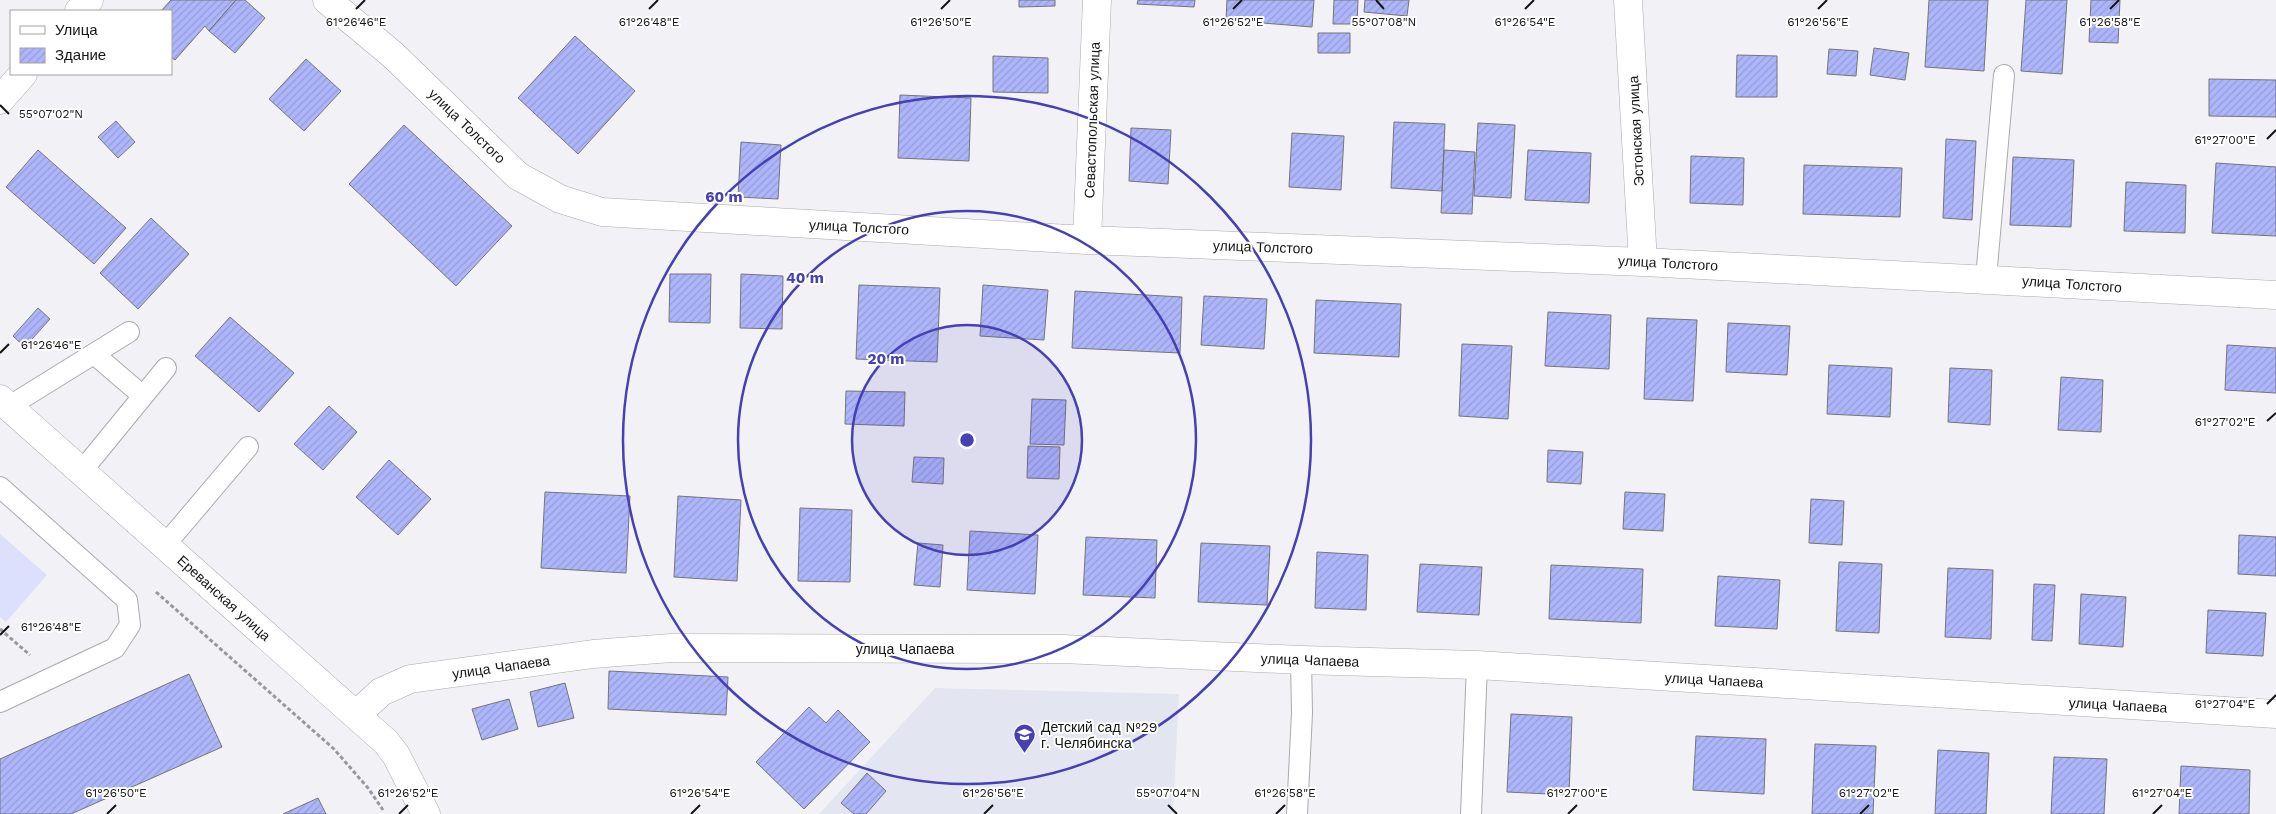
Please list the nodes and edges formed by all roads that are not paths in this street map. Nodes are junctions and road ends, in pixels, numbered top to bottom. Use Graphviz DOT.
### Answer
graph roads {
  1 [pos="90,0"];
  2 [pos="327,0"];
  3 [pos="1097,0"];
  4 [pos="1628,0"];
  5 [pos="80,10"];
  6 [pos="2004,74"];
  7 [pos="22,75"];
  8 [pos="0,100"];
  9 [pos="1087,240"];
  10 [pos="1643,262"];
  11 [pos="1986,278"];
  12 [pos="2276,295"];
  13 [pos="129,332"];
  14 [pos="94,354"];
  15 [pos="166,368"];
  16 [pos="143,396"];
  17 [pos="4,403"];
  18 [pos="248,447"];
  19 [pos="81,472"];
  20 [pos="0,487"];
  21 [pos="164,545"];
  22 [pos="1301,660"];
  23 [pos="1477,665"];
  24 [pos="0,702"];
  25 [pos="2276,714"];
  26 [pos="356,715"];
  27 [pos="426,814"];
  28 [pos="1297,814"];
  29 [pos="1471,814"];
  1 -- 5 [label="street"];
  2 -- 9 [label="street, улица Толстого"];
  3 -- 9 [label="street, Севастопольская улица"];
  4 -- 10 [label="street, Эстонская улица"];
  6 -- 11 [label="lane"];
  7 -- 8 [label="street"];
  9 -- 10 [label="street, улица Толстого"];
  10 -- 11 [label="street, улица Толстого"];
  11 -- 12 [label="street, улица Толстого"];
  13 -- 14 [label="lane"];
  14 -- 16 [label="lane"];
  14 -- 17 [label="lane"];
  15 -- 16 [label="lane"];
  16 -- 19 [label="lane"];
  17 -- 19 [label="street, Ереванская улица"];
  18 -- 21 [label="lane"];
  19 -- 21 [label="street, Ереванская улица"];
  20 -- 24 [label="lane"];
  21 -- 26 [label="street, Ереванская улица"];
  22 -- 23 [label="street, улица Чапаева"];
  22 -- 26 [label="street, улица Чапаева"];
  22 -- 28 [label="lane"];
  23 -- 25 [label="street, улица Чапаева"];
  23 -- 29 [label="lane"];
  26 -- 27 [label="street, Ереванская улица"];
}
